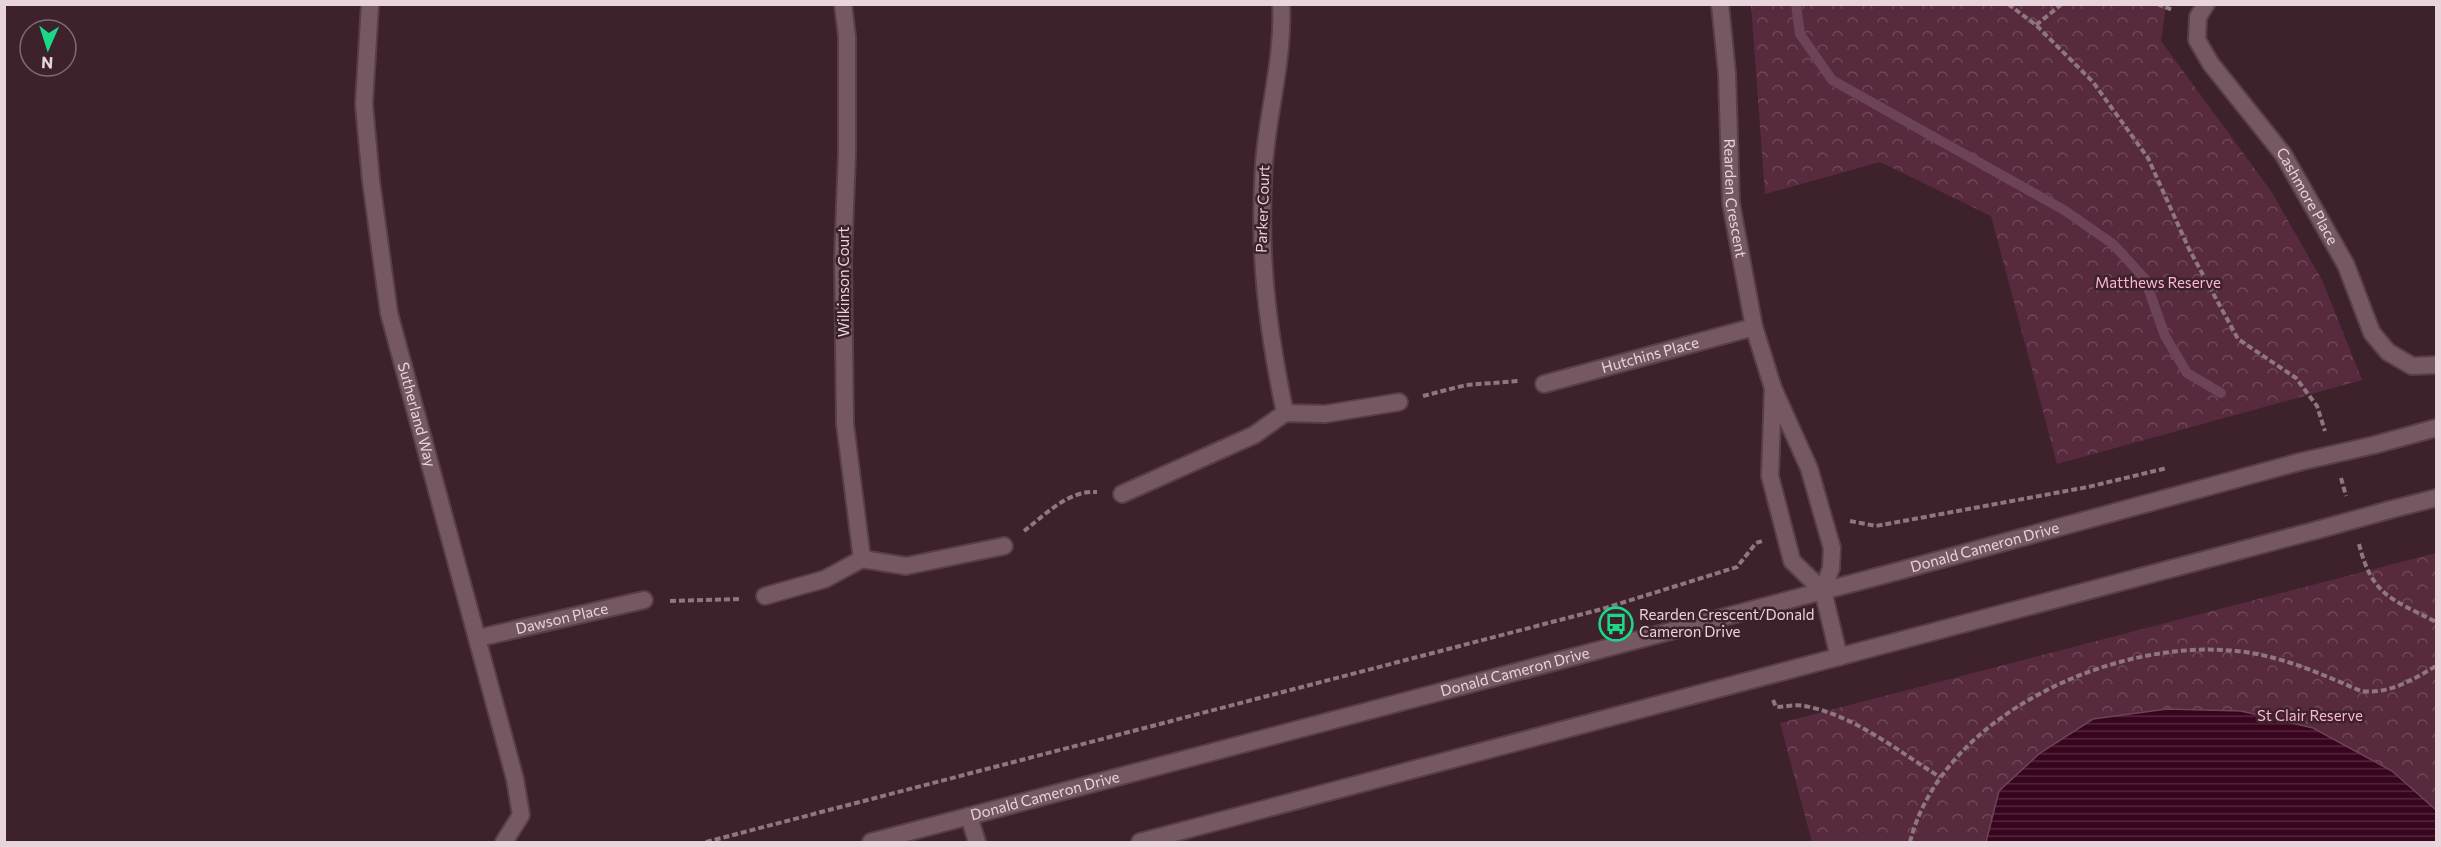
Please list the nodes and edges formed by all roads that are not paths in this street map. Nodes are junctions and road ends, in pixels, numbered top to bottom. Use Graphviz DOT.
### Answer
graph roads {
  1 [pos="370,4"];
  2 [pos="843,4"];
  3 [pos="1281,4"];
  4 [pos="1720,4"];
  5 [pos="2206,4"];
  6 [pos="1754,327"];
  7 [pos="2436,364"];
  8 [pos="1544,384"];
  9 [pos="1773,388"];
  10 [pos="1399,402"];
  11 [pos="1285,413"];
  12 [pos="2436,428"];
  13 [pos="1122,494"];
  14 [pos="2436,498"];
  15 [pos="1004,546"];
  16 [pos="862,559"];
  17 [pos="1823,591"];
  18 [pos="765,597"];
  19 [pos="644,600"];
  20 [pos="478,638"];
  21 [pos="1839,657"];
  22 [pos="969,816"];
  23 [pos="928,835"];
  24 [pos="504,843"];
  25 [pos="871,843"];
  26 [pos="977,843"];
  27 [pos="1140,843"];
  1 -- 20 [label="street, Sutherland Way"];
  2 -- 16 [label="street, Wilkinson Court"];
  3 -- 11 [label="street, Parker Court"];
  4 -- 6 [label="street, Rearden Crescent"];
  5 -- 7 [label="street, Cashmore Place"];
  6 -- 8 [label="street, Hutchins Place"];
  6 -- 9 [label="street, Rearden Crescent"];
  9 -- 17 [label="street, Rearden Crescent"];
  9 -- 17 [label="street, Rearden Crescent"];
  10 -- 11 [label="street"];
  11 -- 13 [label="street"];
  12 -- 17 [label="street, Donald Cameron Drive, bridge"];
  14 -- 21 [label="street, bridge"];
  15 -- 16 [label="street"];
  16 -- 18 [label="street"];
  17 -- 21 [label="street, Rearden Crescent"];
  17 -- 22 [label="street, Donald Cameron Drive"];
  19 -- 20 [label="street, Dawson Place"];
  20 -- 24 [label="street, Sutherland Way"];
  21 -- 27 [label="street"];
  22 -- 23 [label="street, Donald Cameron Drive"];
  22 -- 26 [label="street"];
  23 -- 25 [label="street, Donald Cameron Drive"];
}
